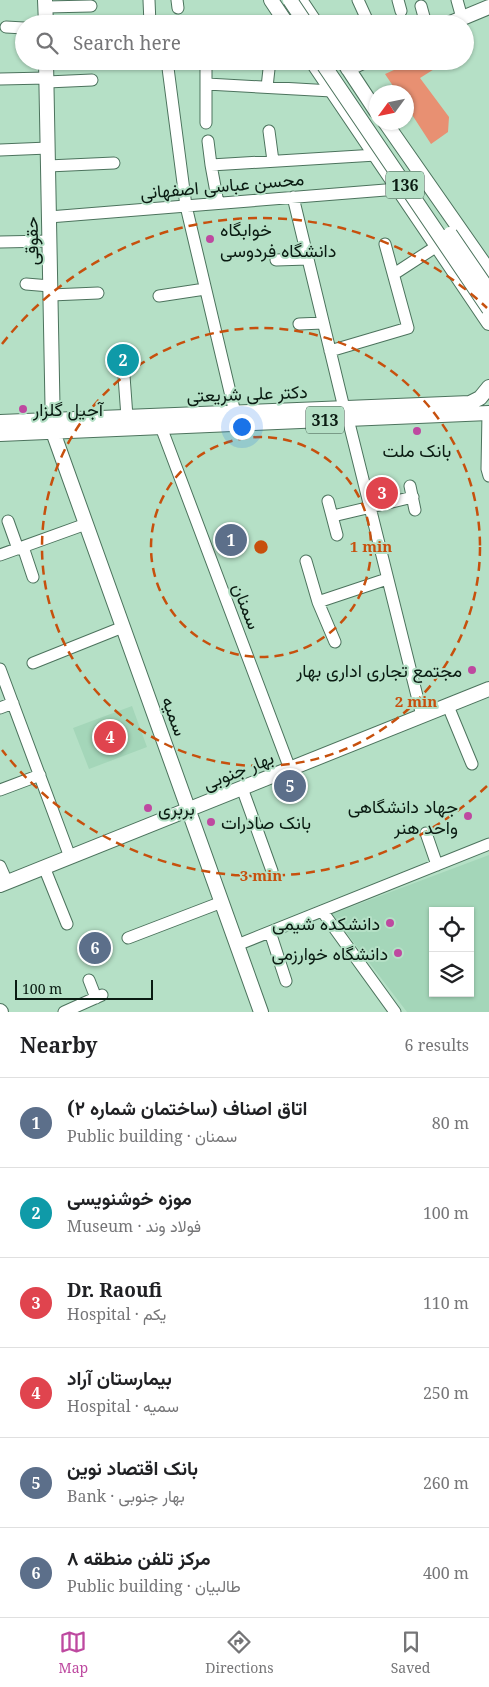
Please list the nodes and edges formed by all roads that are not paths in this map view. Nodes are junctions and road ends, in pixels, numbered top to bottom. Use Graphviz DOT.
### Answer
graph roads {
  1 [pos="149,0"];
  2 [pos="271,0"];
  3 [pos="280,0"];
  4 [pos="290,0"];
  5 [pos="300,0"];
  6 [pos="358,0"];
  7 [pos="457,0"];
  8 [pos="45,4"];
  9 [pos="91,6"];
  10 [pos="421,6"];
  11 [pos="487,7"];
  12 [pos="150,15"];
  13 [pos="284,15"];
  14 [pos="287,15"];
  15 [pos="290,15"];
  16 [pos="305,15"];
  17 [pos="308,15"];
  18 [pos="365,15"];
  19 [pos="424,15"];
  20 [pos="461,15"];
  21 [pos="469,15"];
  22 [pos="6,27"];
  23 [pos="15,28"];
  24 [pos="46,70"];
  25 [pos="168,70"];
  26 [pos="206,70"];
  27 [pos="269,70"];
  28 [pos="318,70"];
  29 [pos="328,70"];
  30 [pos="338,70"];
  31 [pos="349,70"];
  32 [pos="0,79"];
  33 [pos="47,80"];
  34 [pos="92,80"];
  35 [pos="206,84"];
  36 [pos="267,87"];
  37 [pos="332,91"];
  38 [pos="369,100"];
  39 [pos="369,111"];
  40 [pos="206,124"];
  41 [pos="355,125"];
  42 [pos="391,130"];
  43 [pos="269,131"];
  44 [pos="208,141"];
  45 [pos="48,148"];
  46 [pos="0,150"];
  47 [pos="376,155"];
  48 [pos="273,161"];
  49 [pos="114,164"];
  50 [pos="211,165"];
  51 [pos="48,166"];
  52 [pos="398,189"];
  53 [pos="294,197"];
  54 [pos="218,203"];
  55 [pos="186,206"];
  56 [pos="49,217"];
  57 [pos="50,241"];
  58 [pos="0,242"];
  59 [pos="385,244"];
  60 [pos="437,246"];
  61 [pos="308,259"];
  62 [pos="276,260"];
  63 [pos="489,271"];
  64 [pos="394,274"];
  65 [pos="26,284"];
  66 [pos="205,289"];
  67 [pos="50,291"];
  68 [pos="489,291"];
  69 [pos="98,293"];
  70 [pos="158,296"];
  71 [pos="489,308"];
  72 [pos="323,323"];
  73 [pos="489,323"];
  74 [pos="299,324"];
  75 [pos="330,351"];
  76 [pos="124,362"];
  77 [pos="489,387"];
  78 [pos="234,413"];
  79 [pos="346,413"];
  80 [pos="488,413"];
  81 [pos="127,417"];
  82 [pos="0,422"];
  83 [pos="53,426"];
  84 [pos="161,427"];
  85 [pos="0,434"];
  86 [pos="489,476"];
  87 [pos="328,501"];
  88 [pos="370,507"];
  89 [pos="415,510"];
  90 [pos="333,516"];
  91 [pos="8,521"];
  92 [pos="86,524"];
  93 [pos="337,535"];
  94 [pos="20,548"];
  95 [pos="0,555"];
  96 [pos="306,562"];
  97 [pos="33,577"];
  98 [pos="387,579"];
  99 [pos="318,602"];
  100 [pos="123,627"];
  101 [pos="334,642"];
  102 [pos="34,663"];
  103 [pos="0,669"];
  104 [pos="489,689"];
  105 [pos="13,703"];
  106 [pos="448,706"];
  107 [pos="0,708"];
  108 [pos="422,716"];
  109 [pos="472,764"];
  110 [pos="290,769"];
  111 [pos="40,775"];
  112 [pos="242,788"];
  113 [pos="0,790"];
  114 [pos="189,810"];
  115 [pos="426,833"];
  116 [pos="489,844"];
  117 [pos="70,857"];
  118 [pos="437,865"];
  119 [pos="0,866"];
  120 [pos="44,867"];
  121 [pos="272,871"];
  122 [pos="3,884"];
  123 [pos="222,902"];
  124 [pos="322,911"];
  125 [pos="67,924"];
  126 [pos="270,932"];
  127 [pos="128,938"];
  128 [pos="237,945"];
  129 [pos="89,980"];
  130 [pos="286,981"];
  131 [pos="77,1009"];
  132 [pos="64,1012"];
  133 [pos="261,1012"];
  134 [pos="396,1012"];
  1 -- 12 [label="street"];
  2 -- 13 [label="main road"];
  3 -- 14 [label="main road"];
  4 -- 15 [label="main road"];
  4 -- 16 [label="main road, bridge"];
  5 -- 17 [label="main road"];
  6 -- 18 [label="street"];
  7 -- 20 [label="street"];
  8 -- 9 [label="street"];
  10 -- 19 [label="street"];
  11 -- 21 [label="main road"];
  22 -- 23 [label="street"];
  24 -- 33 [label="main road, حقوقی"];
  25 -- 55 [label="street"];
  26 -- 35 [label="street"];
  27 -- 36 [label="street"];
  28 -- 37 [label="main road"];
  29 -- 71 [label="main road, 136, bridge"];
  30 -- 68 [label="main road, 136, bridge"];
  31 -- 38 [label="main road"];
  32 -- 33 [label="street"];
  33 -- 34 [label="street"];
  33 -- 45 [label="main road, حقوقی"];
  35 -- 36 [label="street"];
  35 -- 40 [label="street"];
  36 -- 37 [label="street"];
  37 -- 41 [label="main road"];
  39 -- 41 [label="main road"];
  41 -- 47 [label="main road"];
  42 -- 63 [label="main road"];
  43 -- 48 [label="street"];
  44 -- 50 [label="street"];
  45 -- 46 [label="street"];
  45 -- 51 [label="main road, حقوقی"];
  47 -- 48 [label="street"];
  47 -- 52 [label="main road"];
  48 -- 50 [label="street"];
  49 -- 51 [label="street"];
  50 -- 54 [label="street"];
  51 -- 56 [label="main road, حقوقی"];
  52 -- 53 [label="street, محسن عباسی اصفهانی"];
  52 -- 60 [label="main road"];
  53 -- 54 [label="street, محسن عباسی اصفهانی"];
  53 -- 61 [label="street"];
  54 -- 55 [label="street, محسن عباسی اصفهانی"];
  55 -- 56 [label="street, محسن عباسی اصفهانی"];
  55 -- 66 [label="street"];
  56 -- 57 [label="main road, حقوقی"];
  57 -- 58 [label="street"];
  57 -- 67 [label="main road, حقوقی"];
  59 -- 64 [label="street"];
  60 -- 64 [label="street"];
  60 -- 73 [label="main road"];
  61 -- 62 [label="street"];
  61 -- 72 [label="street"];
  64 -- 75 [label="street"];
  65 -- 67 [label="street"];
  66 -- 70 [label="street"];
  66 -- 78 [label="street"];
  67 -- 69 [label="street"];
  67 -- 83 [label="main road, حقوقی"];
  72 -- 74 [label="street"];
  72 -- 75 [label="street"];
  75 -- 79 [label="street"];
  76 -- 81 [label="street"];
  77 -- 79 [label="main road, دکتر علی شریعتی / 313"];
  78 -- 79 [label="main road, دکتر علی شریعتی / 313"];
  78 -- 81 [label="main road, دکتر علی شریعتی / 313"];
  79 -- 80 [label="main road, دکتر علی شریعتی / 313"];
  79 -- 84 [label="main road, دکتر علی شریعتی / 313"];
  79 -- 88 [label="street"];
  80 -- 86 [label="street"];
  81 -- 83 [label="main road, دکتر علی شریعتی / 313"];
  82 -- 83 [label="main road, دکتر علی شریعتی / 313"];
  83 -- 84 [label="main road, دکتر علی شریعتی / 313"];
  83 -- 85 [label="main road, دکتر علی شریعتی / 313"];
  83 -- 92 [label="main road, سمیه"];
  84 -- 110 [label="street, سمنان"];
  87 -- 90 [label="street"];
  88 -- 89 [label="street"];
  88 -- 90 [label="street"];
  88 -- 98 [label="street"];
  90 -- 93 [label="street"];
  91 -- 94 [label="street"];
  92 -- 94 [label="street"];
  92 -- 100 [label="main road, سمیه"];
  94 -- 95 [label="street"];
  94 -- 97 [label="street"];
  96 -- 99 [label="street"];
  98 -- 99 [label="street"];
  98 -- 108 [label="street"];
  99 -- 101 [label="street"];
  100 -- 102 [label="street"];
  100 -- 114 [label="main road, سمیه"];
  103 -- 105 [label="street"];
  104 -- 106 [label="main road, بهار جنوبی"];
  105 -- 107 [label="street"];
  105 -- 111 [label="street"];
  106 -- 108 [label="main road, بهار جنوبی"];
  106 -- 109 [label="street"];
  108 -- 110 [label="main road, بهار جنوبی"];
  110 -- 112 [label="main road, بهار جنوبی"];
  111 -- 113 [label="street"];
  111 -- 117 [label="street"];
  112 -- 114 [label="main road, بهار جنوبی"];
  112 -- 121 [label="street"];
  114 -- 117 [label="main road, بهار جنوبی"];
  114 -- 123 [label="main road, سمیه"];
  115 -- 118 [label="street"];
  116 -- 118 [label="street"];
  117 -- 120 [label="main road, بهار جنوبی"];
  118 -- 124 [label="street"];
  119 -- 122 [label="street"];
  120 -- 122 [label="main road, بهار جنوبی"];
  120 -- 125 [label="street"];
  123 -- 127 [label="street"];
  123 -- 128 [label="main road, سمیه"];
  124 -- 126 [label="street"];
  124 -- 134 [label="street"];
  126 -- 128 [label="street"];
  126 -- 130 [label="street"];
  128 -- 133 [label="main road, سمیه"];
  129 -- 131 [label="street"];
  131 -- 132 [label="street"];
}
